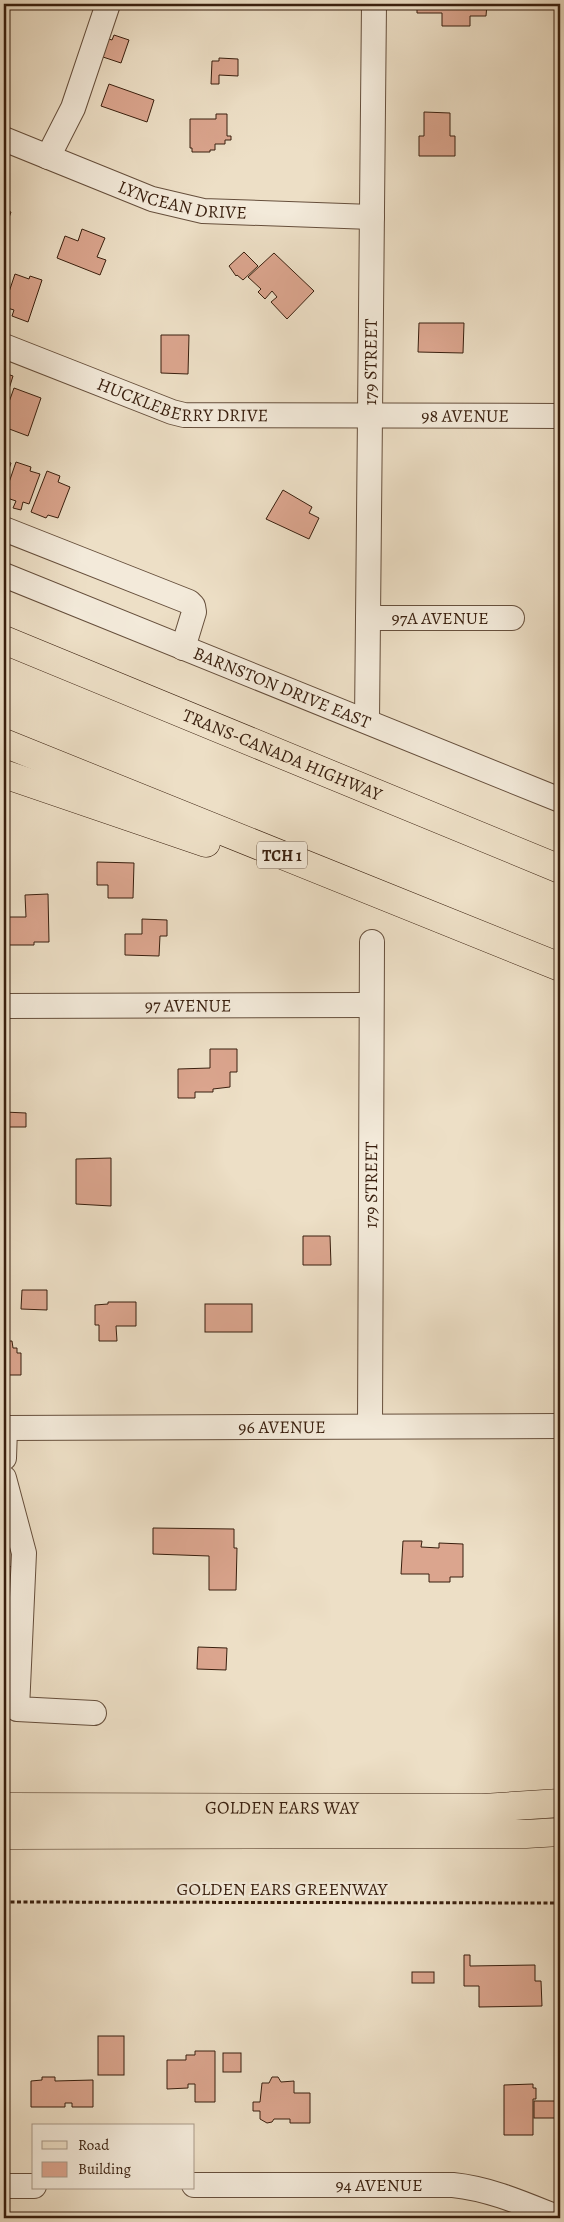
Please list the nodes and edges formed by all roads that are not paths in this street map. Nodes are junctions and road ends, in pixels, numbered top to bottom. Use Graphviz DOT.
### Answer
graph roads {
  1 [pos="108,4"];
  2 [pos="374,4"];
  3 [pos="4,139"];
  4 [pos="48,157"];
  5 [pos="372,217"];
  6 [pos="4,346"];
  7 [pos="370,415"];
  8 [pos="560,416"];
  9 [pos="4,529"];
  10 [pos="4,576"];
  11 [pos="368,618"];
  12 [pos="512,618"];
  13 [pos="4,640"];
  14 [pos="183,648"];
  15 [pos="367,721"];
  16 [pos="4,743"];
  17 [pos="4,774"];
  18 [pos="560,800"];
  19 [pos="560,869"];
  20 [pos="372,942"];
  21 [pos="500,943"];
  22 [pos="560,967"];
  23 [pos="372,1005"];
  24 [pos="4,1006"];
  25 [pos="370,1426"];
  26 [pos="560,1426"];
  27 [pos="4,1428"];
  28 [pos="4,1458"];
  29 [pos="4,1478"];
  30 [pos="94,1713"];
  31 [pos="560,1803"];
  32 [pos="4,1807"];
  33 [pos="560,1832"];
  34 [pos="4,1835"];
  35 [pos="195,2185"];
  36 [pos="4,2186"];
  37 [pos="32,2186"];
  38 [pos="559,2218"];
  1 -- 4 [label="street"];
  2 -- 5 [label="street, 179 STREET"];
  3 -- 4 [label="street, LYNCEAN DRIVE"];
  4 -- 5 [label="street, LYNCEAN DRIVE"];
  5 -- 7 [label="street, 179 STREET"];
  6 -- 7 [label="street, HUCKLEBERRY DRIVE"];
  7 -- 8 [label="street, 98 AVENUE"];
  7 -- 11 [label="street, 179 STREET"];
  9 -- 14 [label="street"];
  10 -- 14 [label="street, BARNSTON DRIVE EAST"];
  11 -- 12 [label="street, 97A AVENUE"];
  11 -- 15 [label="street, 179 STREET"];
  13 -- 19 [label="main road, TRANS-CANADA HIGHWAY"];
  14 -- 15 [label="street, BARNSTON DRIVE EAST"];
  15 -- 18 [label="street, BARNSTON DRIVE EAST"];
  16 -- 21 [label="main road, TCH 1"];
  17 -- 21 [label="main road"];
  20 -- 23 [label="street, 179 STREET"];
  21 -- 22 [label="main road, TCH 1"];
  23 -- 24 [label="street, 97 AVENUE"];
  23 -- 25 [label="street, 179 STREET"];
  25 -- 26 [label="street, 96 AVENUE"];
  25 -- 27 [label="street, 96 AVENUE"];
  27 -- 28 [label="street"];
  29 -- 30 [label="street"];
  31 -- 32 [label="main road, GOLDEN EARS WAY"];
  33 -- 34 [label="main road, GOLDEN EARS WAY"];
  35 -- 38 [label="street, 94 AVENUE"];
  36 -- 37 [label="street"];
}
